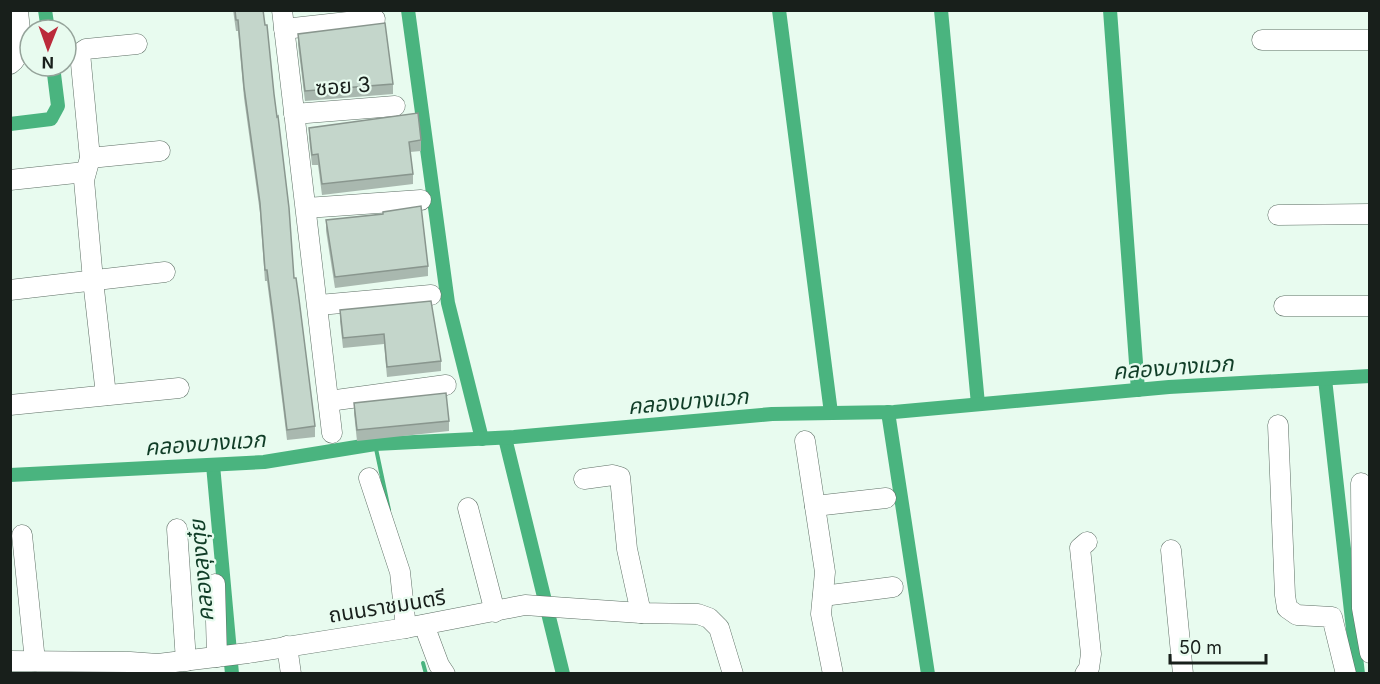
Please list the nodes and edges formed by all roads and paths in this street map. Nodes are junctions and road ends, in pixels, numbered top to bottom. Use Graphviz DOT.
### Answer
graph roads {
  1 [pos="18,10"];
  2 [pos="375,19"];
  3 [pos="283,20"];
  4 [pos="1262,40"];
  5 [pos="1370,40"];
  6 [pos="137,44"];
  7 [pos="10,64"];
  8 [pos="395,106"];
  9 [pos="294,114"];
  10 [pos="160,151"];
  11 [pos="88,165"];
  12 [pos="10,180"];
  13 [pos="421,200"];
  14 [pos="306,208"];
  15 [pos="1370,214"];
  16 [pos="1278,215"];
  17 [pos="165,272"];
  18 [pos="93,280"];
  19 [pos="10,291"];
  20 [pos="431,295"];
  21 [pos="319,305"];
  22 [pos="1284,306"];
  23 [pos="1370,306"];
  24 [pos="446,385"];
  25 [pos="179,388"];
  26 [pos="106,395"];
  27 [pos="329,401"];
  28 [pos="10,405"];
  29 [pos="1278,425"];
  30 [pos="333,433"];
  31 [pos="805,441"];
  32 [pos="369,478"];
  33 [pos="584,479"];
  34 [pos="1361,483"];
  35 [pos="886,498"];
  36 [pos="815,506"];
  37 [pos="468,508"];
  38 [pos="177,529"];
  39 [pos="22,535"];
  40 [pos="1087,542"];
  41 [pos="1171,550"];
  42 [pos="215,584"];
  43 [pos="893,587"];
  44 [pos="823,596"];
  45 [pos="495,612"];
  46 [pos="641,613"];
  47 [pos="415,627"];
  48 [pos="287,646"];
  49 [pos="1370,653"];
  50 [pos="220,656"];
  51 [pos="10,661"];
  52 [pos="35,661"];
  53 [pos="186,661"];
  54 [pos="89,668"];
  55 [pos="158,669"];
  56 [pos="291,674"];
  57 [pos="445,674"];
  58 [pos="733,674"];
  59 [pos="833,674"];
  60 [pos="1085,674"];
  61 [pos="1183,674"];
  62 [pos="1346,674"];
  1 -- 7 [label="street"];
  2 -- 3 [label="street"];
  3 -- 9 [label="street"];
  4 -- 5 [label="street"];
  6 -- 11 [label="street"];
  8 -- 9 [label="street, ซอย 3"];
  9 -- 14 [label="street"];
  10 -- 11 [label="street"];
  11 -- 12 [label="street"];
  11 -- 18 [label="street"];
  13 -- 14 [label="street"];
  14 -- 21 [label="street"];
  15 -- 16 [label="street"];
  17 -- 18 [label="street"];
  18 -- 19 [label="street"];
  18 -- 26 [label="street"];
  20 -- 21 [label="street"];
  21 -- 27 [label="street"];
  22 -- 23 [label="street"];
  24 -- 27 [label="street"];
  25 -- 26 [label="street"];
  26 -- 28 [label="street"];
  27 -- 30 [label="street"];
  29 -- 62 [label="street"];
  31 -- 36 [label="street"];
  32 -- 47 [label="street"];
  33 -- 46 [label="street"];
  34 -- 49 [label="street"];
  35 -- 36 [label="street"];
  36 -- 44 [label="street"];
  37 -- 45 [label="street"];
  38 -- 53 [label="street"];
  39 -- 52 [label="street"];
  40 -- 60 [label="street"];
  41 -- 61 [label="street"];
  42 -- 50 [label="street"];
  43 -- 44 [label="street"];
  44 -- 59 [label="street"];
  45 -- 46 [label="street, ถนนราชมนตรี"];
  45 -- 47 [label="street, ถนนราชมนตรี"];
  46 -- 58 [label="street, ถนนราชมนตรี"];
  47 -- 48 [label="street, ถนนราชมนตรี"];
  47 -- 57 [label="street"];
  48 -- 50 [label="street, ถนนราชมนตรี"];
  48 -- 56 [label="street"];
  50 -- 53 [label="street, ถนนราชมนตรี"];
  51 -- 52 [label="street, ถนนราชมนตรี"];
  52 -- 54 [label="street, ถนนราชมนตรี"];
  53 -- 55 [label="street, ถนนราชมนตรี"];
  54 -- 55 [label="street, ถนนราชมนตรี"];
}
